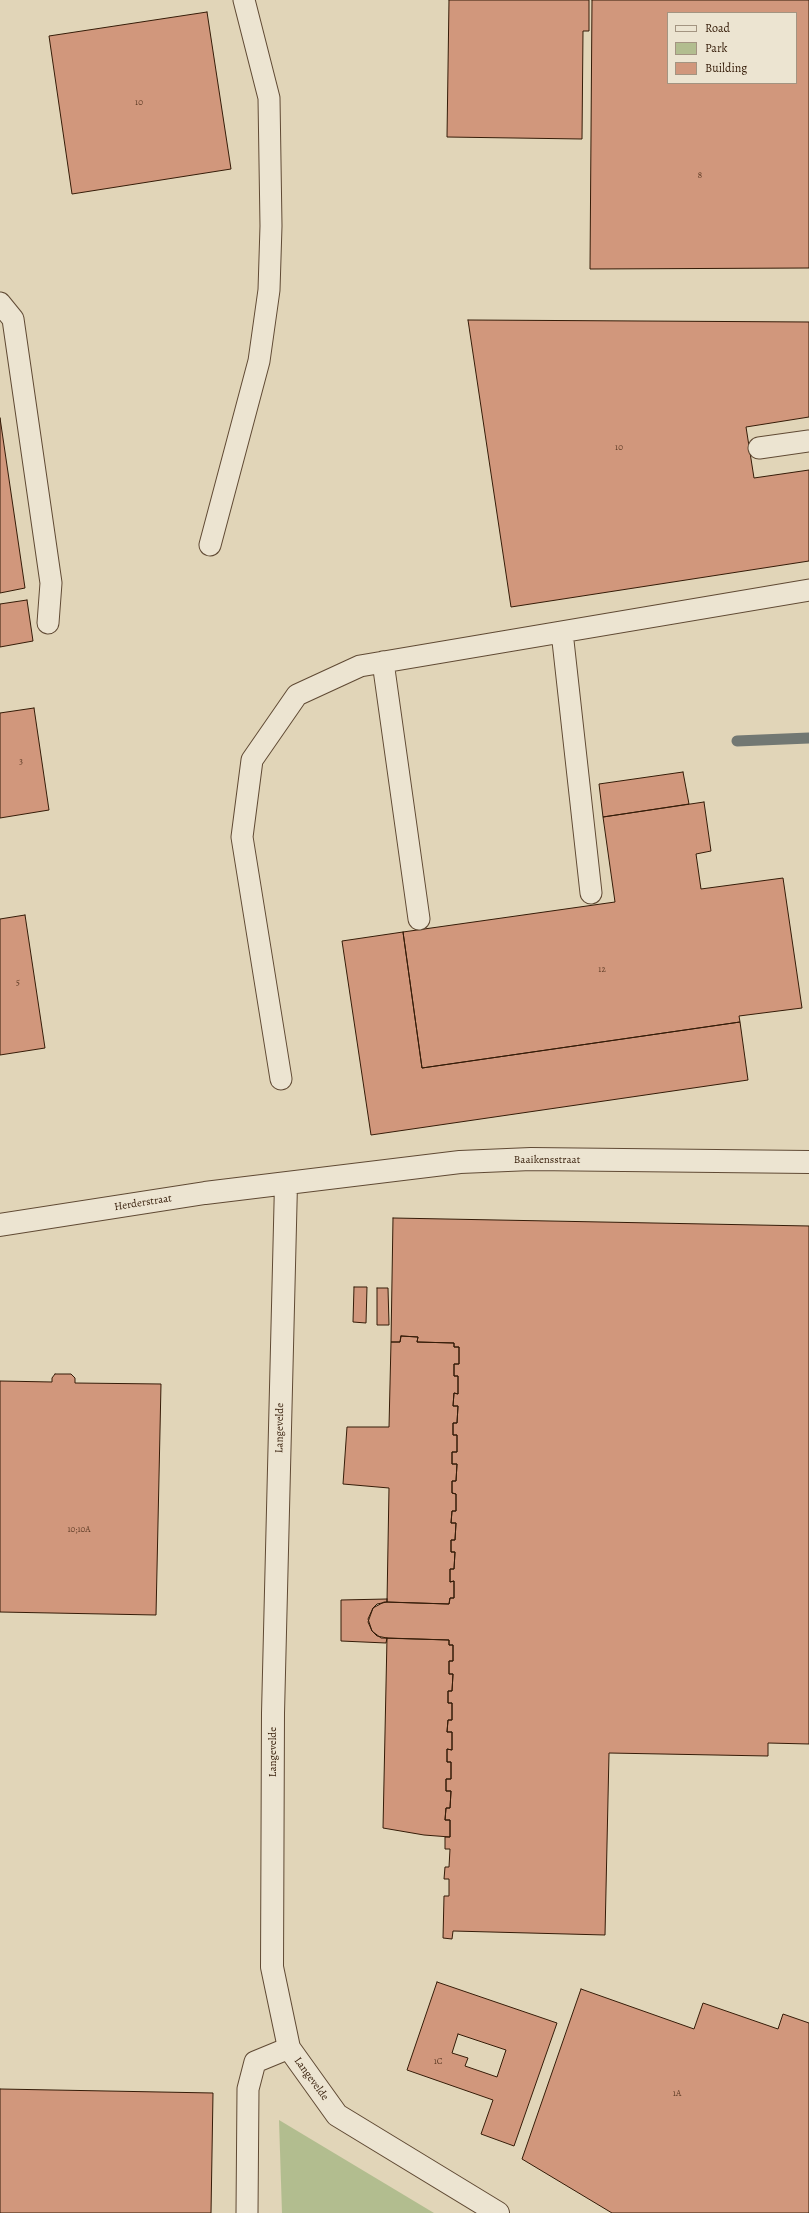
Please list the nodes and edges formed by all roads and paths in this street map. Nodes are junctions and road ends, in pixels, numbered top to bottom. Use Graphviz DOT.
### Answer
graph roads {
  1 [pos="244,0"];
  2 [pos="0,303"];
  3 [pos="809,442"];
  4 [pos="759,448"];
  5 [pos="210,545"];
  6 [pos="809,590"];
  7 [pos="48,623"];
  8 [pos="562,632"];
  9 [pos="382,662"];
  10 [pos="591,893"];
  11 [pos="419,919"];
  12 [pos="282,1080"];
  13 [pos="809,1162"];
  14 [pos="286,1184"];
  15 [pos="0,1225"];
  16 [pos="289,2048"];
  17 [pos="247,2213"];
  18 [pos="498,2213"];
  1 -- 5 [label="lane"];
  2 -- 7 [label="lane"];
  3 -- 4 [label="lane"];
  6 -- 8 [label="lane"];
  8 -- 9 [label="lane"];
  8 -- 10 [label="lane"];
  9 -- 11 [label="lane"];
  9 -- 12 [label="lane"];
  13 -- 14 [label="street, Baaikensstraat"];
  14 -- 15 [label="street, Herderstraat"];
  14 -- 16 [label="street, Langevelde"];
  16 -- 17 [label="lane"];
  16 -- 18 [label="street, Langevelde"];
}
